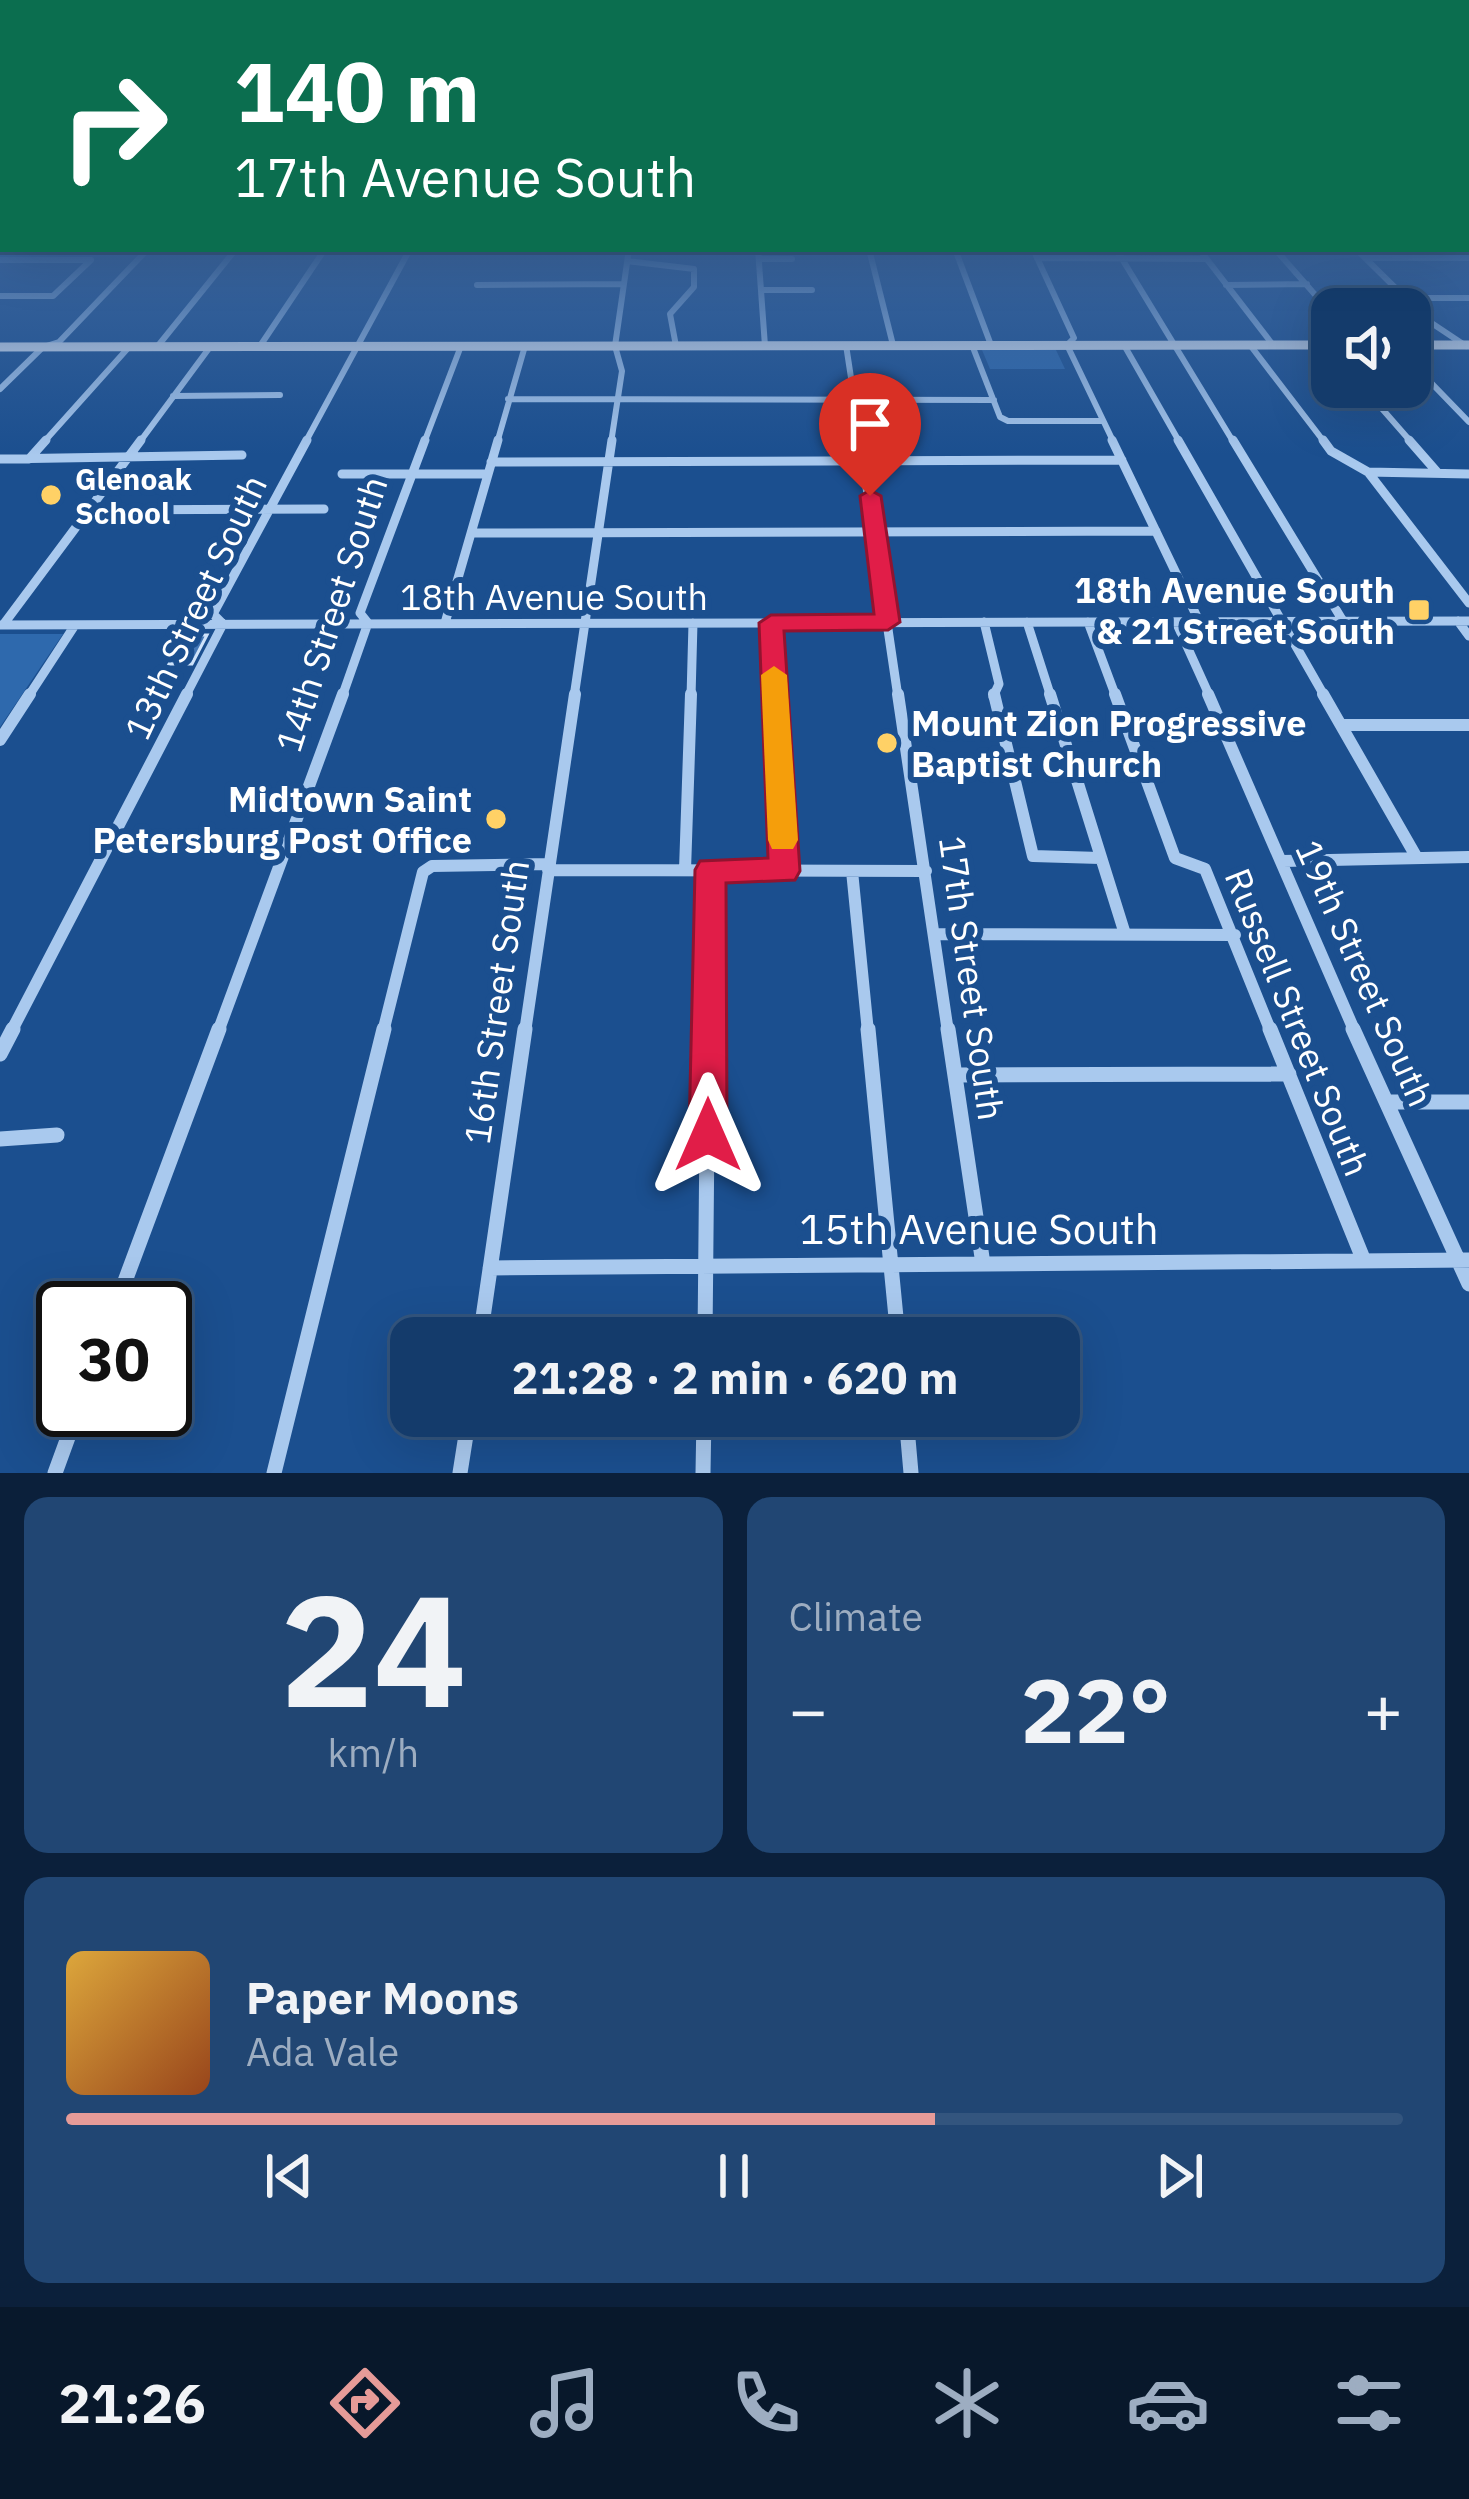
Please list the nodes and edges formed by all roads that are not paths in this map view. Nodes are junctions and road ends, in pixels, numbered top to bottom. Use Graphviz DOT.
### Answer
graph roads {
  1 [pos="82,318"];
  2 [pos="180,318"];
  3 [pos="279,318"];
  4 [pos="372,318"];
  5 [pos="619,318"];
  6 [pos="671,318"];
  7 [pos="763,318"];
  8 [pos="885,318"];
  9 [pos="981,318"];
  10 [pos="1065,318"];
  11 [pos="1159,318"];
  12 [pos="1252,318"];
  13 [pos="1431,318"];
  14 [pos="1431,322"];
  15 [pos="1431,323"];
  16 [pos="1440,327"];
  17 [pos="1431,344"];
  18 [pos="1445,344"];
  19 [pos="892,345"];
  20 [pos="973,345"];
  21 [pos="991,345"];
  22 [pos="1067,345"];
  23 [pos="1124,345"];
  24 [pos="1172,345"];
  25 [pos="1250,345"];
  26 [pos="1273,345"];
  27 [pos="1468,345"];
  28 [pos="157,346"];
  29 [pos="210,346"];
  30 [pos="260,346"];
  31 [pos="357,346"];
  32 [pos="461,346"];
  33 [pos="525,346"];
  34 [pos="615,346"];
  35 [pos="676,346"];
  36 [pos="765,346"];
  37 [pos="846,346"];
  38 [pos="1311,346"];
  39 [pos="0,347"];
  40 [pos="43,347"];
  41 [pos="129,347"];
  42 [pos="1431,383"];
  43 [pos="0,389"];
  44 [pos="280,395"];
  45 [pos="173,396"];
  46 [pos="508,399"];
  47 [pos="617,400"];
  48 [pos="855,400"];
  49 [pos="994,400"];
  50 [pos="1382,408"];
  51 [pos="1103,421"];
  52 [pos="1469,422"];
  53 [pos="130,455"];
  54 [pos="242,455"];
  55 [pos="29,459"];
  56 [pos="0,460"];
  57 [pos="1122,460"];
  58 [pos="608,461"];
  59 [pos="864,461"];
  60 [pos="491,462"];
  61 [pos="1368,472"];
  62 [pos="1437,472"];
  63 [pos="342,474"];
  64 [pos="412,474"];
  65 [pos="485,474"];
  66 [pos="1469,474"];
  67 [pos="89,509"];
  68 [pos="269,509"];
  69 [pos="324,509"];
  70 [pos="1156,531"];
  71 [pos="876,532"];
  72 [pos="471,533"];
  73 [pos="597,533"];
  74 [pos="1469,603"];
  75 [pos="1199,621"];
  76 [pos="1283,621"];
  77 [pos="1343,621"];
  78 [pos="1463,621"];
  79 [pos="888,622"];
  80 [pos="984,622"];
  81 [pos="1027,622"];
  82 [pos="1088,622"];
  83 [pos="1176,622"];
  84 [pos="368,623"];
  85 [pos="445,623"];
  86 [pos="584,623"];
  87 [pos="694,623"];
  88 [pos="771,623"];
  89 [pos="223,624"];
  90 [pos="1,625"];
  91 [pos="75,625"];
  92 [pos="1469,636"];
  93 [pos="1342,725"];
  94 [pos="1469,725"];
  95 [pos="0,740"];
  96 [pos="1469,857"];
  97 [pos="1100,858"];
  98 [pos="1417,858"];
  99 [pos="1283,861"];
  100 [pos="548,867"];
  101 [pos="685,870"];
  102 [pos="710,870"];
  103 [pos="784,871"];
  104 [pos="852,871"];
  105 [pos="926,871"];
  106 [pos="935,934"];
  107 [pos="1125,934"];
  108 [pos="1235,935"];
  109 [pos="0,1054"];
  110 [pos="1288,1074"];
  111 [pos="956,1075"];
  112 [pos="1389,1102"];
  113 [pos="1469,1102"];
  114 [pos="57,1136"];
  115 [pos="0,1139"];
  116 [pos="1464,1260"];
  117 [pos="1364,1261"];
  118 [pos="983,1264"];
  119 [pos="892,1265"];
  120 [pos="707,1267"];
  121 [pos="490,1268"];
  122 [pos="125,1281"];
  123 [pos="1469,1284"];
  124 [pos="483,1317"];
  125 [pos="706,1317"];
  126 [pos="896,1317"];
  127 [pos="68,1437"];
  128 [pos="466,1437"];
  129 [pos="704,1437"];
  130 [pos="908,1437"];
  131 [pos="55,1473"];
  132 [pos="274,1473"];
  133 [pos="460,1473"];
  134 [pos="703,1473"];
  135 [pos="911,1473"];
  1 -- 40 [label="street"];
  2 -- 28 [label="street"];
  3 -- 30 [label="street"];
  4 -- 31 [label="street, 13th Street South"];
  5 -- 34 [label="street, 16th Street South"];
  6 -- 35 [label="street"];
  7 -- 36 [label="street"];
  8 -- 19 [label="street"];
  9 -- 21 [label="street"];
  10 -- 22 [label="street"];
  11 -- 24 [label="street"];
  12 -- 26 [label="street"];
  13 -- 16 [label="street"];
  14 -- 16 [label="street"];
  15 -- 18 [label="street"];
  16 -- 27 [label="street"];
  17 -- 18 [label="main road"];
  18 -- 27 [label="main road"];
  19 -- 20 [label="main road"];
  19 -- 37 [label="main road"];
  20 -- 21 [label="main road"];
  20 -- 49 [label="street"];
  21 -- 22 [label="main road"];
  22 -- 23 [label="main road"];
  22 -- 51 [label="street"];
  23 -- 24 [label="main road"];
  23 -- 76 [label="street"];
  24 -- 25 [label="main road"];
  24 -- 77 [label="street"];
  25 -- 26 [label="main road"];
  25 -- 61 [label="street"];
  26 -- 38 [label="main road"];
  28 -- 29 [label="main road"];
  28 -- 41 [label="main road"];
  29 -- 30 [label="main road"];
  29 -- 45 [label="street"];
  30 -- 31 [label="main road"];
  31 -- 32 [label="main road"];
  31 -- 68 [label="street, 13th Street South"];
  32 -- 33 [label="main road"];
  32 -- 64 [label="street, 14th Street South"];
  33 -- 34 [label="main road"];
  33 -- 46 [label="street"];
  34 -- 35 [label="main road"];
  34 -- 47 [label="street, 16th Street South"];
  35 -- 36 [label="main road"];
  36 -- 37 [label="main road"];
  37 -- 48 [label="street, 17th Street South"];
  39 -- 40 [label="main road"];
  40 -- 41 [label="main road"];
  40 -- 43 [label="street"];
  41 -- 55 [label="street"];
  42 -- 52 [label="street"];
  44 -- 45 [label="street"];
  45 -- 53 [label="street"];
  46 -- 47 [label="street"];
  46 -- 60 [label="street"];
  47 -- 48 [label="street"];
  47 -- 58 [label="street, 16th Street South"];
  48 -- 49 [label="street"];
  48 -- 59 [label="street, 17th Street South"];
  49 -- 51 [label="street"];
  50 -- 62 [label="street"];
  51 -- 57 [label="street"];
  53 -- 54 [label="street"];
  53 -- 55 [label="street"];
  53 -- 67 [label="street"];
  55 -- 56 [label="street"];
  57 -- 59 [label="street"];
  57 -- 70 [label="street"];
  58 -- 59 [label="street"];
  58 -- 60 [label="street"];
  58 -- 73 [label="street, 16th Street South"];
  59 -- 71 [label="street, 17th Street South"];
  60 -- 65 [label="street"];
  61 -- 62 [label="street"];
  61 -- 74 [label="street"];
  62 -- 66 [label="street"];
  63 -- 64 [label="street"];
  64 -- 65 [label="street"];
  64 -- 84 [label="street, 14th Street South"];
  65 -- 72 [label="street"];
  67 -- 68 [label="street"];
  67 -- 90 [label="street"];
  68 -- 69 [label="street"];
  68 -- 89 [label="street, 13th Street South"];
  70 -- 71 [label="street"];
  70 -- 75 [label="street"];
  71 -- 73 [label="street"];
  71 -- 79 [label="street, 17th Street South"];
  72 -- 73 [label="street"];
  72 -- 85 [label="street"];
  73 -- 86 [label="street, 16th Street South"];
  75 -- 76 [label="street, 18th Avenue South"];
  75 -- 83 [label="street, 18th Avenue South"];
  76 -- 77 [label="street, 18th Avenue South"];
  76 -- 93 [label="street"];
  77 -- 78 [label="street, 18th Avenue South"];
  78 -- 92 [label="street"];
  79 -- 80 [label="street, 18th Avenue South"];
  79 -- 88 [label="street, 18th Avenue South"];
  79 -- 105 [label="street, 17th Street South"];
  80 -- 81 [label="street, 18th Avenue South"];
  80 -- 97 [label="street"];
  81 -- 82 [label="street, 18th Avenue South"];
  81 -- 97 [label="street"];
  82 -- 83 [label="street, 18th Avenue South"];
  82 -- 108 [label="street, Russell Street South"];
  83 -- 99 [label="street, 19th Street South"];
  84 -- 85 [label="street, 18th Avenue South"];
  84 -- 89 [label="street, 18th Avenue South"];
  84 -- 122 [label="street, 14th Street South"];
  85 -- 86 [label="street, 18th Avenue South"];
  86 -- 87 [label="street, 18th Avenue South"];
  86 -- 100 [label="street, 16th Street South"];
  87 -- 88 [label="street, 18th Avenue South"];
  87 -- 101 [label="street"];
  88 -- 103 [label="street"];
  89 -- 91 [label="street, 18th Avenue South"];
  89 -- 109 [label="street, 13th Street South"];
  90 -- 91 [label="street, 18th Avenue South"];
  91 -- 95 [label="street"];
  93 -- 94 [label="street"];
  93 -- 98 [label="street"];
  96 -- 98 [label="street"];
  97 -- 107 [label="street"];
  98 -- 99 [label="street"];
  99 -- 112 [label="street, 19th Street South"];
  100 -- 101 [label="street"];
  100 -- 121 [label="street, 16th Street South"];
  100 -- 132 [label="street"];
  101 -- 102 [label="street"];
  102 -- 103 [label="street"];
  102 -- 120 [label="street"];
  103 -- 104 [label="street"];
  104 -- 105 [label="street"];
  104 -- 119 [label="street"];
  105 -- 106 [label="street, 17th Street South"];
  106 -- 107 [label="street"];
  106 -- 111 [label="street, 17th Street South"];
  107 -- 108 [label="street"];
  108 -- 110 [label="street, Russell Street South"];
  110 -- 111 [label="street"];
  110 -- 117 [label="street, Russell Street South"];
  111 -- 118 [label="street, 17th Street South"];
  112 -- 113 [label="street"];
  112 -- 116 [label="street, 19th Street South"];
  114 -- 115 [label="street"];
  116 -- 117 [label="street, 15th Avenue South"];
  116 -- 123 [label="street, 19th Street South"];
  117 -- 118 [label="street, 15th Avenue South"];
  118 -- 119 [label="street, 15th Avenue South"];
  119 -- 120 [label="street, 15th Avenue South"];
  119 -- 126 [label="street"];
  120 -- 121 [label="street, 15th Avenue South"];
  120 -- 125 [label="street"];
  121 -- 124 [label="street, 16th Street South"];
  127 -- 131 [label="street"];
  128 -- 133 [label="street"];
  129 -- 134 [label="street"];
  130 -- 135 [label="street"];
}
